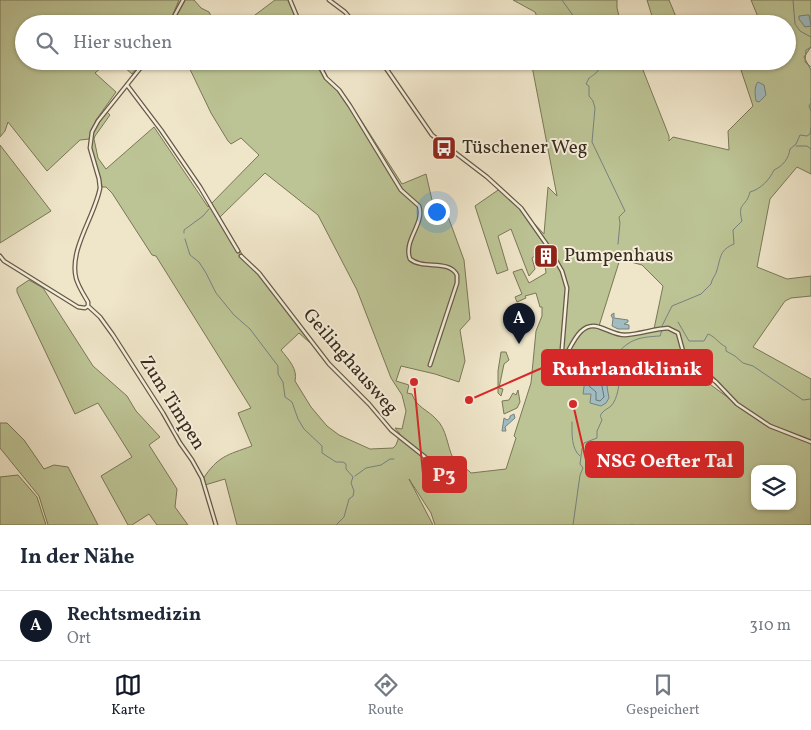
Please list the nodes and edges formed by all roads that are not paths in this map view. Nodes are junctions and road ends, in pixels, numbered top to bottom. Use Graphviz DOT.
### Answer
graph roads {
  1 [pos="183,0"];
  2 [pos="290,0"];
  3 [pos="329,0"];
  4 [pos="175,15"];
  5 [pos="296,15"];
  6 [pos="348,15"];
  7 [pos="139,70"];
  8 [pos="322,70"];
  9 [pos="387,70"];
  10 [pos="127,85"];
  11 [pos="238,251"];
  12 [pos="0,256"];
  13 [pos="242,256"];
  14 [pos="88,306"];
  15 [pos="430,365"];
  16 [pos="811,442"];
  17 [pos="440,480"];
  18 [pos="216,525"];
  1 -- 4 [label="street"];
  2 -- 5 [label="street"];
  3 -- 6 [label="street"];
  7 -- 10 [label="street"];
  8 -- 15 [label="street"];
  9 -- 16 [label="street"];
  10 -- 11 [label="street"];
  10 -- 14 [label="street"];
  12 -- 14 [label="street"];
  13 -- 17 [label="street, Geilinghausweg"];
  14 -- 18 [label="street, Zum Timpen"];
}
